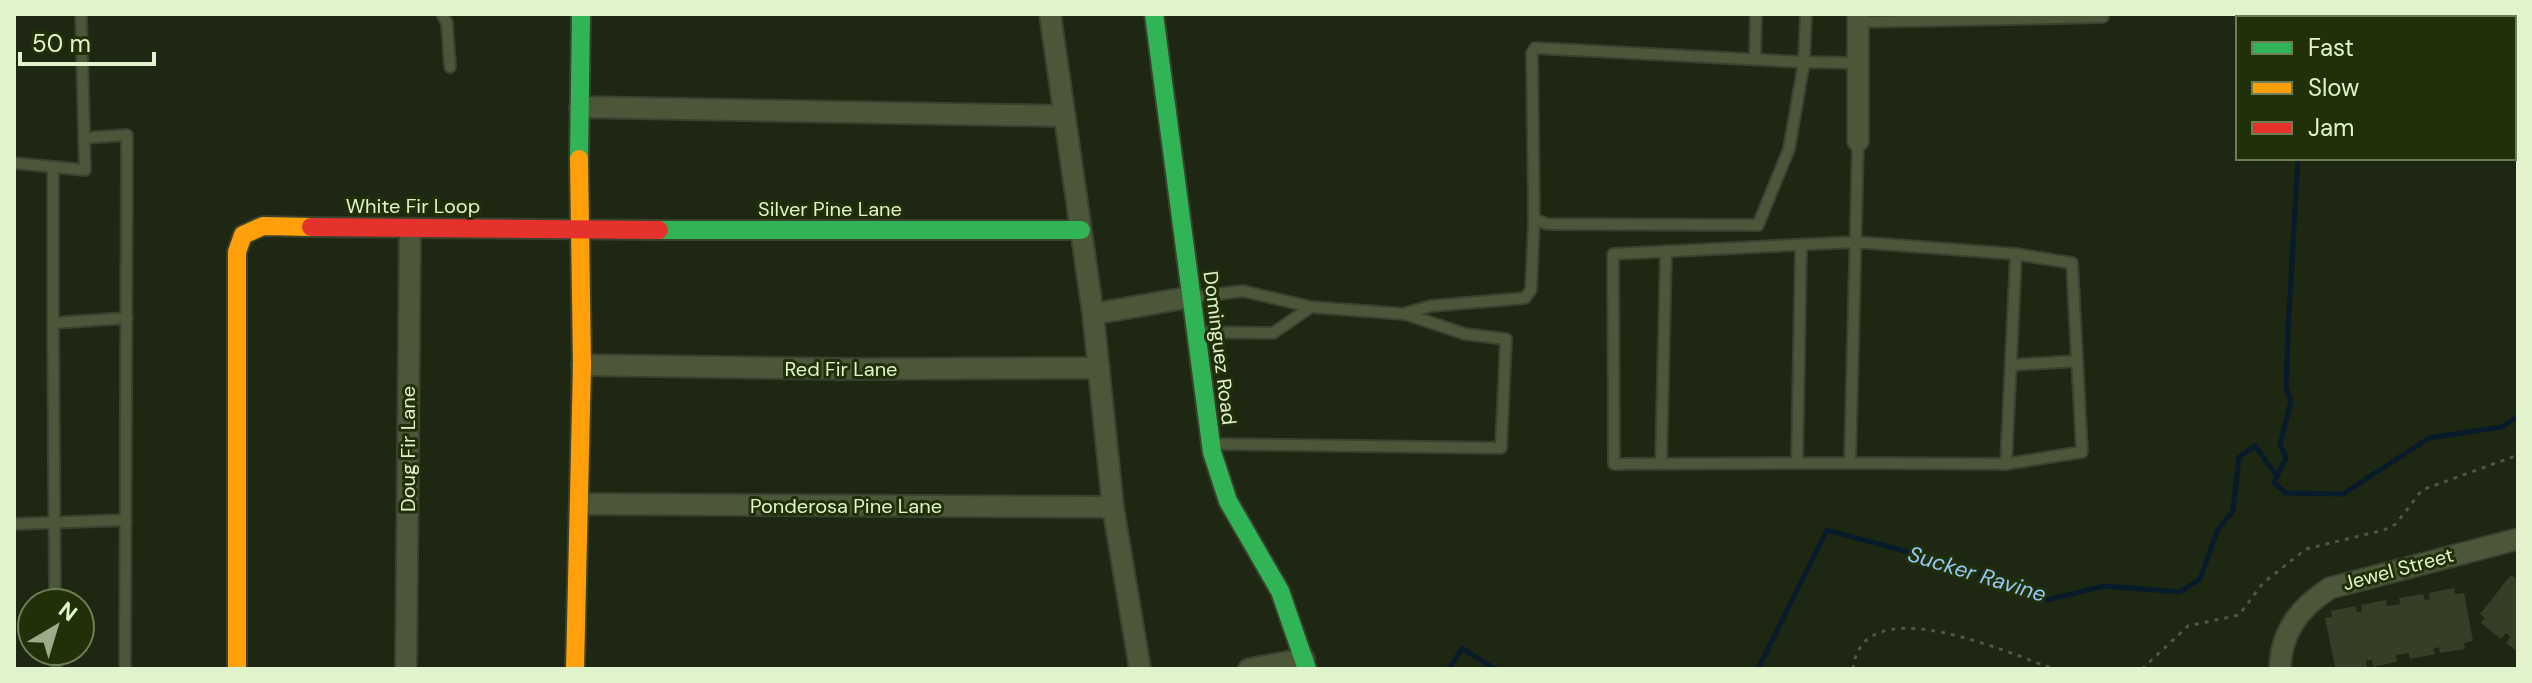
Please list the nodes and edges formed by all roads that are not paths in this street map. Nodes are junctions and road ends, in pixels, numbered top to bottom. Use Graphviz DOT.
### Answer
graph roads {
  1 [pos="81,14"];
  2 [pos="442,14"];
  3 [pos="581,14"];
  4 [pos="1050,14"];
  5 [pos="1154,14"];
  6 [pos="1756,14"];
  7 [pos="1806,14"];
  8 [pos="2103,17"];
  9 [pos="1858,18"];
  10 [pos="1755,58"];
  11 [pos="1804,62"];
  12 [pos="1858,63"];
  13 [pos="450,67"];
  14 [pos="580,107"];
  15 [pos="1065,116"];
  16 [pos="84,138"];
  17 [pos="1858,141"];
  18 [pos="14,163"];
  19 [pos="53,167"];
  20 [pos="1534,219"];
  21 [pos="578,228"];
  22 [pos="410,230"];
  23 [pos="1081,230"];
  24 [pos="1855,242"];
  25 [pos="1801,245"];
  26 [pos="1666,251"];
  27 [pos="2016,254"];
  28 [pos="1191,297"];
  29 [pos="1311,307"];
  30 [pos="1093,314"];
  31 [pos="1405,314"];
  32 [pos="127,318"];
  33 [pos="53,323"];
  34 [pos="1194,332"];
  35 [pos="2077,361"];
  36 [pos="582,365"];
  37 [pos="2011,365"];
  38 [pos="1099,368"];
  39 [pos="1211,444"];
  40 [pos="1797,463"];
  41 [pos="1850,463"];
  42 [pos="1661,464"];
  43 [pos="2006,464"];
  44 [pos="580,504"];
  45 [pos="1113,507"];
  46 [pos="126,520"];
  47 [pos="53,522"];
  48 [pos="14,524"];
  49 [pos="2518,539"];
  50 [pos="55,587"];
  51 [pos="1306,664"];
  52 [pos="125,669"];
  53 [pos="237,669"];
  54 [pos="406,669"];
  55 [pos="575,669"];
  56 [pos="1140,669"];
  57 [pos="1249,669"];
  58 [pos="2280,669"];
  1 -- 16 [label="lane"];
  2 -- 13 [label="lane"];
  3 -- 14 [label="street"];
  4 -- 15 [label="street"];
  5 -- 28 [label="street, Dominguez Road"];
  6 -- 10 [label="lane"];
  7 -- 11 [label="lane"];
  8 -- 9 [label="lane"];
  9 -- 12 [label="street"];
  10 -- 11 [label="lane"];
  10 -- 20 [label="lane"];
  11 -- 12 [label="lane"];
  11 -- 20 [label="lane"];
  12 -- 17 [label="street"];
  14 -- 15 [label="street"];
  14 -- 21 [label="street"];
  15 -- 23 [label="street"];
  16 -- 19 [label="lane"];
  16 -- 32 [label="lane"];
  17 -- 24 [label="lane"];
  18 -- 19 [label="lane"];
  19 -- 33 [label="lane"];
  20 -- 31 [label="lane"];
  21 -- 22 [label="street, White Fir Loop"];
  21 -- 23 [label="street, Silver Pine Lane"];
  21 -- 36 [label="street"];
  22 -- 53 [label="street, White Fir Loop"];
  22 -- 54 [label="street, Doug Fir Lane"];
  23 -- 30 [label="street"];
  24 -- 25 [label="lane"];
  24 -- 27 [label="lane"];
  24 -- 41 [label="lane"];
  25 -- 26 [label="lane"];
  25 -- 40 [label="lane"];
  26 -- 42 [label="lane"];
  26 -- 42 [label="lane"];
  27 -- 35 [label="lane"];
  27 -- 37 [label="lane"];
  28 -- 29 [label="lane"];
  28 -- 30 [label="street"];
  28 -- 34 [label="street, Dominguez Road"];
  29 -- 31 [label="lane"];
  29 -- 34 [label="lane"];
  30 -- 38 [label="street"];
  31 -- 39 [label="lane"];
  32 -- 33 [label="lane"];
  32 -- 46 [label="lane"];
  33 -- 47 [label="lane"];
  34 -- 39 [label="street, Dominguez Road"];
  35 -- 37 [label="lane"];
  35 -- 43 [label="lane"];
  36 -- 38 [label="street, Red Fir Lane"];
  36 -- 44 [label="street"];
  37 -- 43 [label="lane"];
  38 -- 45 [label="street"];
  39 -- 51 [label="street, Dominguez Road"];
  40 -- 41 [label="lane"];
  40 -- 42 [label="lane"];
  41 -- 43 [label="lane"];
  44 -- 45 [label="street, Ponderosa Pine Lane"];
  44 -- 55 [label="street"];
  45 -- 56 [label="street"];
  46 -- 47 [label="lane"];
  46 -- 52 [label="lane"];
  47 -- 48 [label="lane"];
  47 -- 50 [label="lane"];
  49 -- 58 [label="street, Jewel Street"];
  51 -- 57 [label="street"];
}
